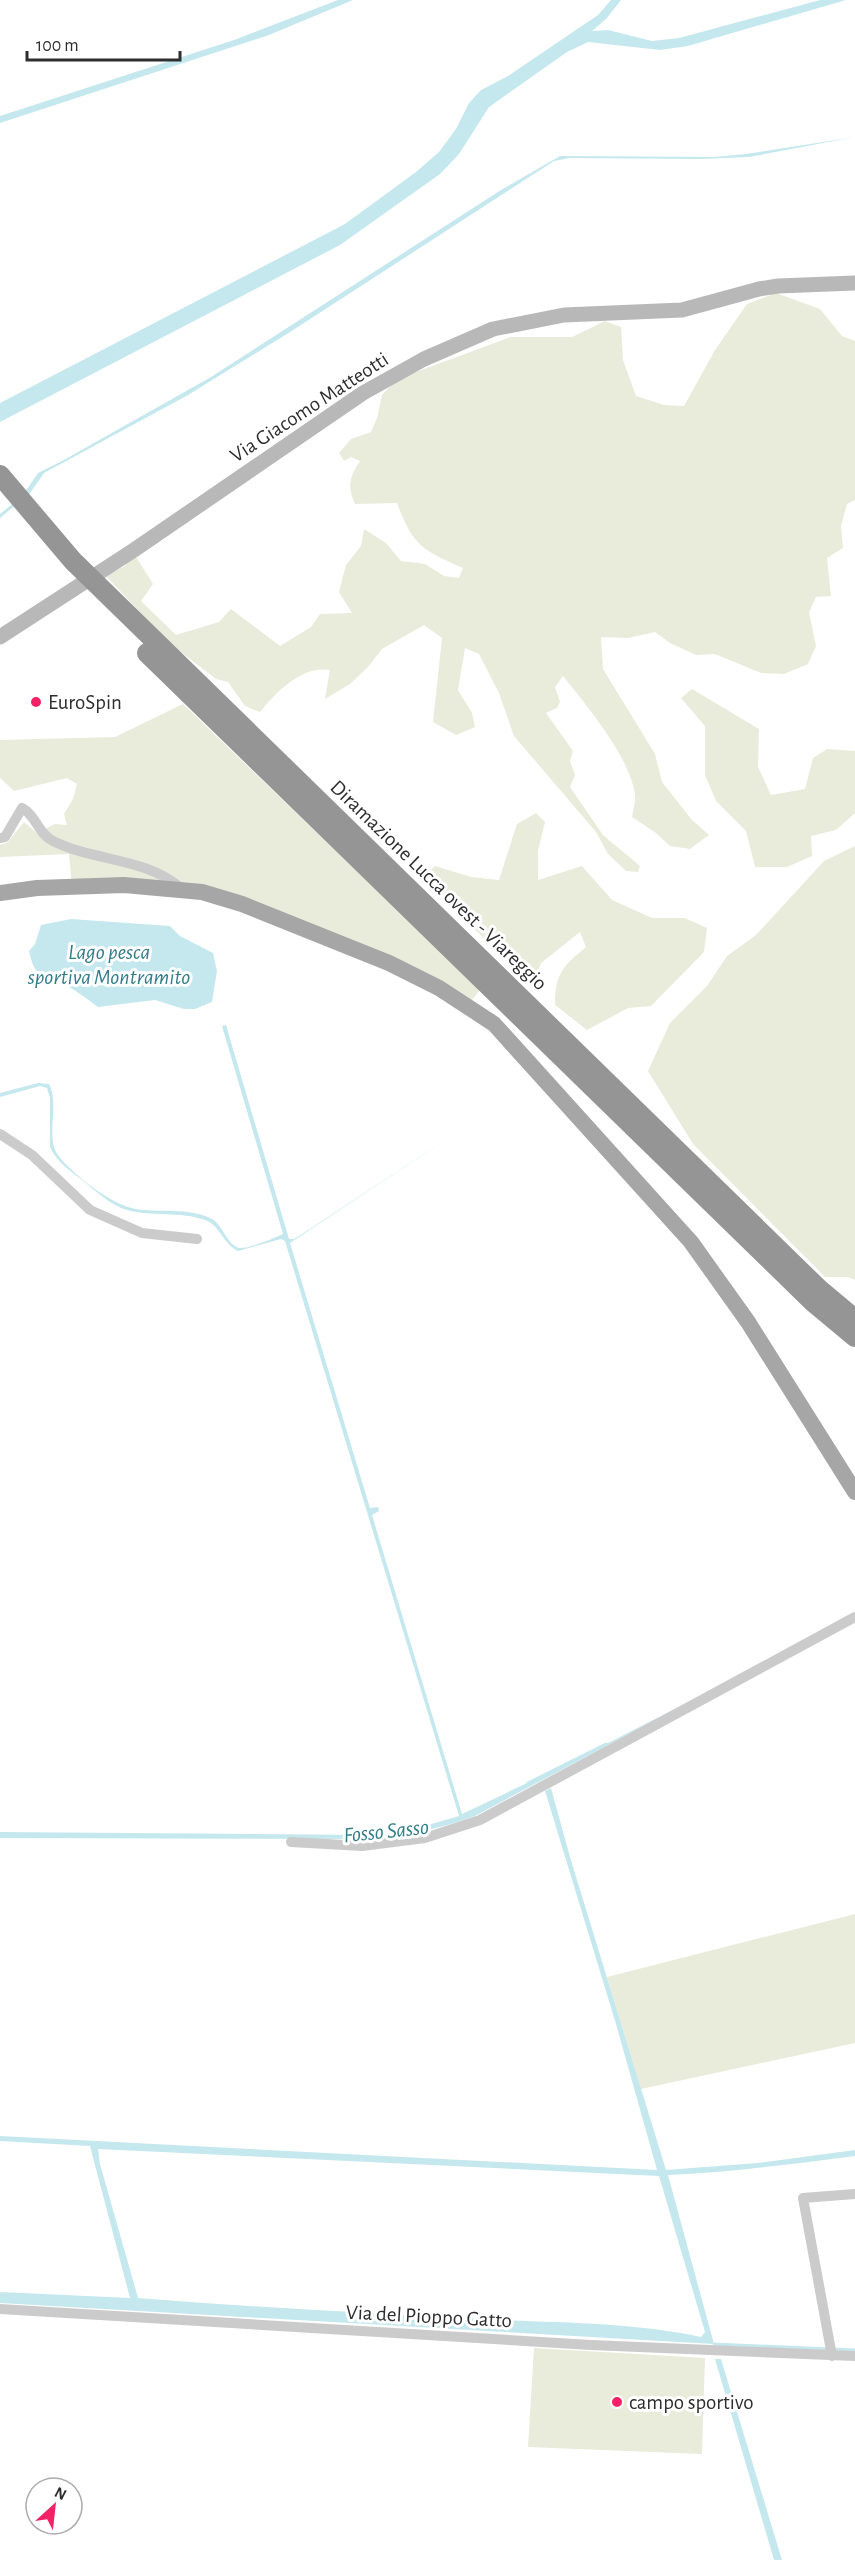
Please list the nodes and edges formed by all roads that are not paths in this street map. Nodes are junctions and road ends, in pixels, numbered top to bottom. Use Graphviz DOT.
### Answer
graph roads {
  1 [pos="855,283"];
  2 [pos="0,475"];
  3 [pos="0,497"];
  4 [pos="0,637"];
  5 [pos="264,760"];
  6 [pos="0,838"];
  7 [pos="183,890"];
  8 [pos="0,893"];
  9 [pos="0,1134"];
  10 [pos="197,1239"];
  11 [pos="816,1296"];
  12 [pos="855,1319"];
  13 [pos="855,1337"];
  14 [pos="855,1492"];
  15 [pos="855,1617"];
  16 [pos="291,1842"];
  17 [pos="855,2194"];
  18 [pos="0,2309"];
  19 [pos="832,2356"];
  20 [pos="855,2356"];
  1 -- 4 [label="main road, Via Giacomo Matteotti"];
  2 -- 5 [label="highway, Diramazione Lucca ovest - Viareggio"];
  3 -- 5 [label="highway, Diramazione Lucca ovest - Viareggio"];
  5 -- 11 [label="highway, Diramazione Lucca ovest - Viareggio"];
  5 -- 11 [label="highway, Diramazione Lucca ovest - Viareggio"];
  6 -- 7 [label="street"];
  7 -- 8 [label="main road"];
  7 -- 14 [label="main road"];
  9 -- 10 [label="street"];
  11 -- 12 [label="highway, Diramazione Lucca ovest - Viareggio"];
  11 -- 13 [label="highway, Diramazione Lucca ovest - Viareggio"];
  15 -- 16 [label="street"];
  17 -- 19 [label="street"];
  18 -- 19 [label="street, Via del Pioppo Gatto"];
  19 -- 20 [label="street, Via del Pioppo Gatto"];
}
